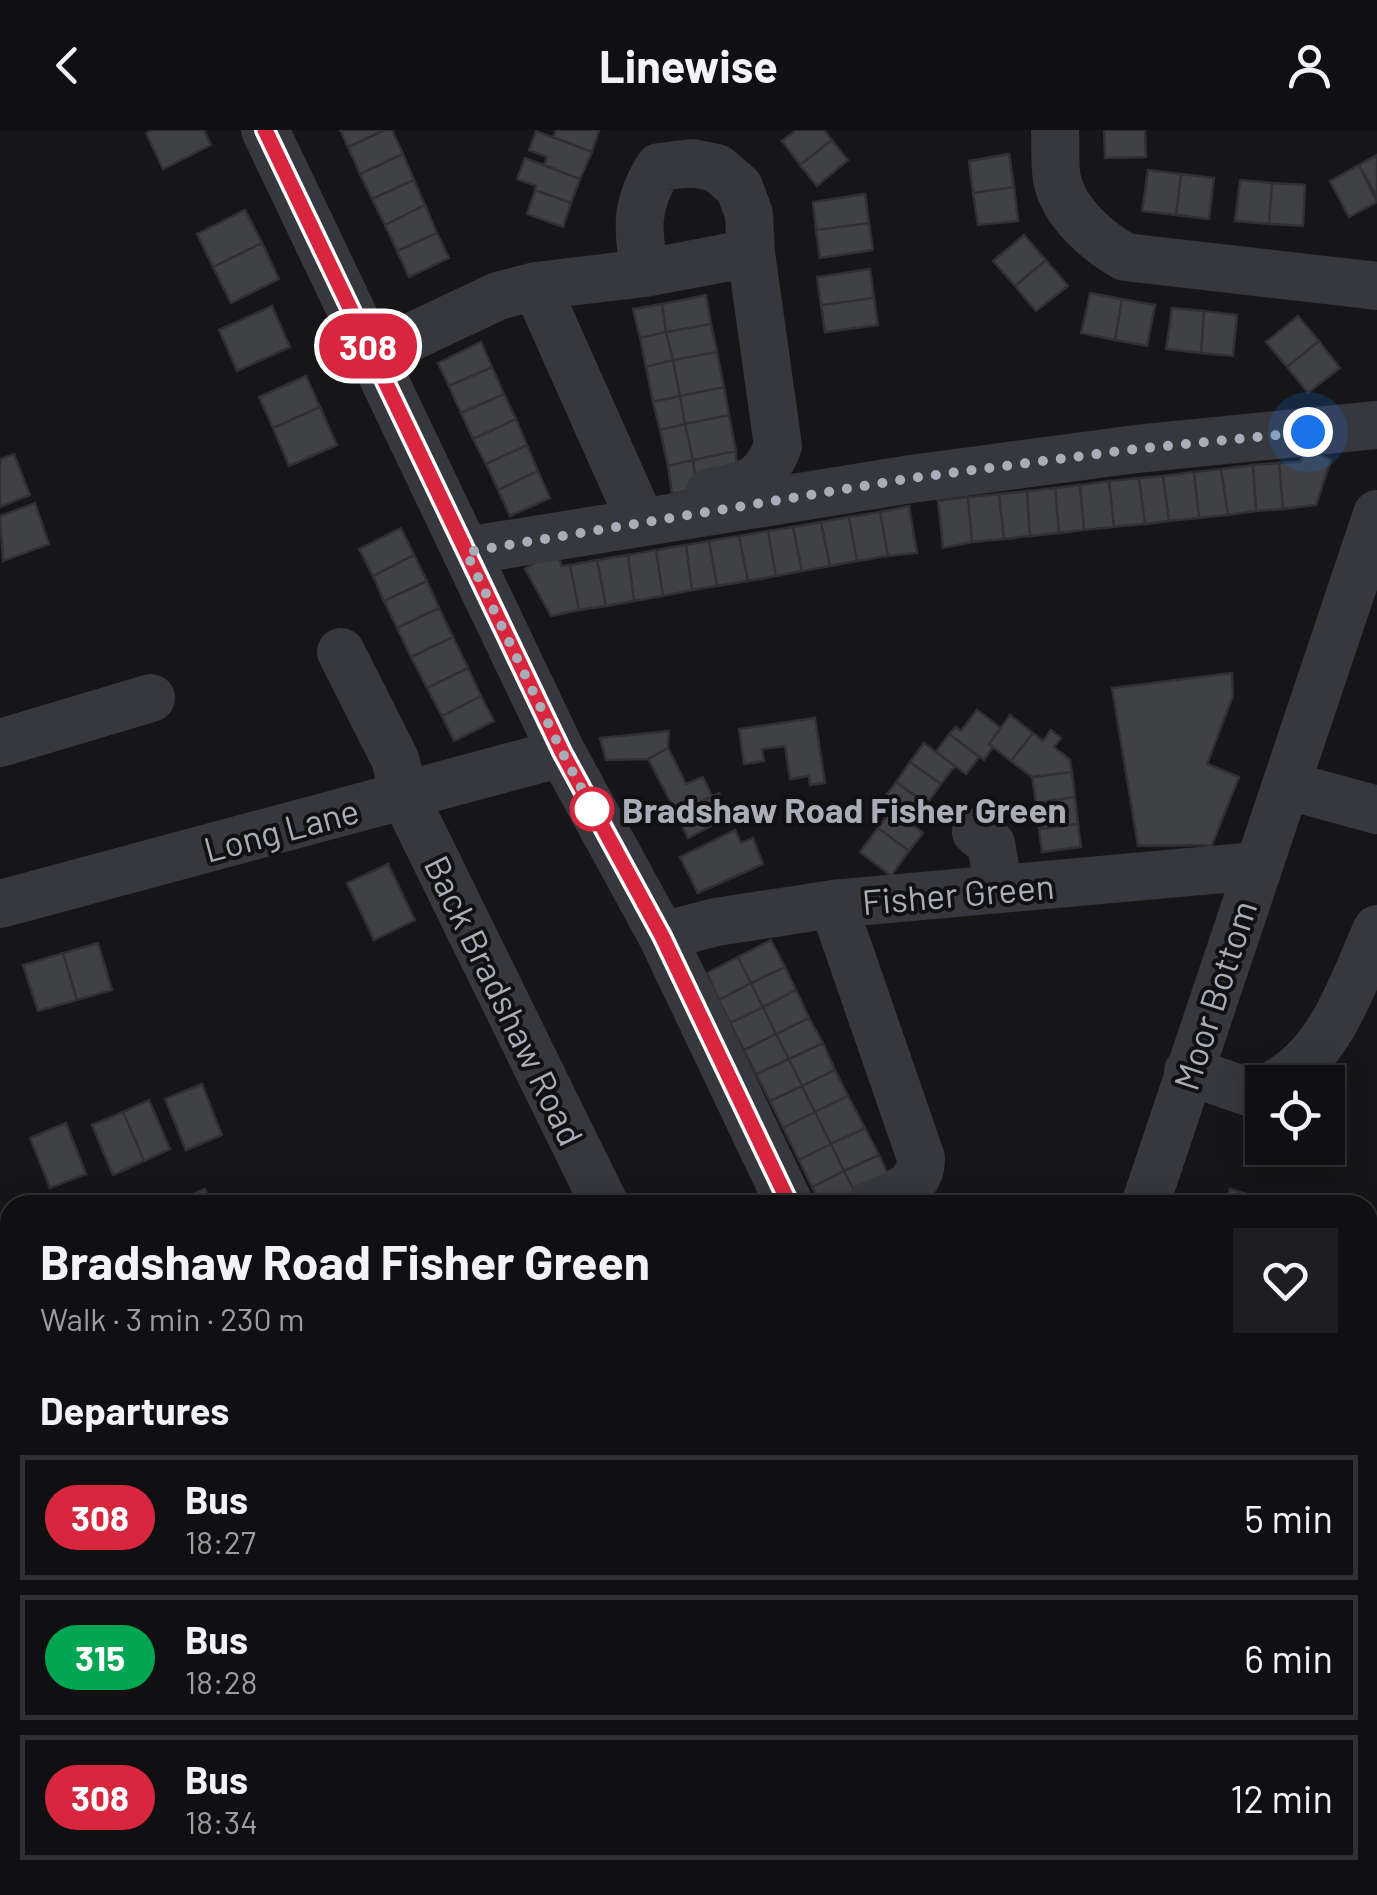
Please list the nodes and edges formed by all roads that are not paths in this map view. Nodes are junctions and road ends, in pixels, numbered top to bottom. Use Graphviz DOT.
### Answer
graph roads {
  1 [pos="265,130"];
  2 [pos="1055,130"];
  3 [pos="750,253"];
  4 [pos="645,273"];
  5 [pos="536,286"];
  6 [pos="1377,286"];
  7 [pos="373,355"];
  8 [pos="1377,424"];
  9 [pos="634,506"];
  10 [pos="1377,514"];
  11 [pos="461,542"];
  12 [pos="341,652"];
  13 [pos="152,698"];
  14 [pos="0,743"];
  15 [pos="562,752"];
  16 [pos="1286,786"];
  17 [pos="404,795"];
  18 [pos="1377,810"];
  19 [pos="976,832"];
  20 [pos="1256,866"];
  21 [pos="999,888"];
  22 [pos="0,904"];
  23 [pos="834,904"];
  24 [pos="1377,928"];
  25 [pos="662,936"];
  26 [pos="1301,1065"];
  27 [pos="1188,1072"];
  28 [pos="1245,1091"];
  29 [pos="600,1195"];
  30 [pos="785,1195"];
  31 [pos="890,1195"];
  32 [pos="1148,1195"];
  1 -- 7 [label="street"];
  2 -- 6 [label="street"];
  3 -- 4 [label="street"];
  3 -- 4 [label="street"];
  3 -- 9 [label="street"];
  4 -- 5 [label="street"];
  5 -- 7 [label="street"];
  5 -- 9 [label="street"];
  7 -- 11 [label="street"];
  8 -- 11 [label="street"];
  9 -- 11 [label="street"];
  10 -- 16 [label="street, Moor Bottom"];
  11 -- 15 [label="street"];
  12 -- 17 [label="street, Back Bradshaw Road"];
  13 -- 14 [label="street"];
  15 -- 17 [label="street, Long Lane"];
  15 -- 25 [label="street"];
  16 -- 18 [label="street"];
  16 -- 20 [label="street, Moor Bottom"];
  17 -- 22 [label="street, Long Lane"];
  17 -- 29 [label="street, Back Bradshaw Road"];
  19 -- 21 [label="street"];
  20 -- 21 [label="street, Fisher Green"];
  20 -- 27 [label="street, Moor Bottom"];
  21 -- 23 [label="street, Fisher Green"];
  23 -- 25 [label="street, Fisher Green"];
  23 -- 31 [label="street"];
  24 -- 26 [label="street"];
  25 -- 30 [label="street"];
  27 -- 28 [label="street"];
  27 -- 32 [label="street, Moor Bottom"];
}
